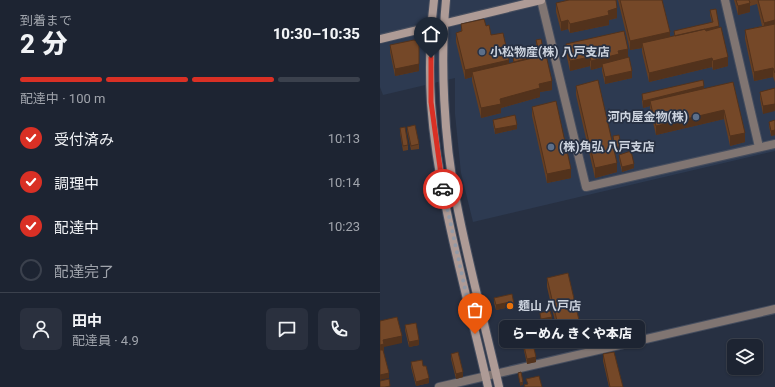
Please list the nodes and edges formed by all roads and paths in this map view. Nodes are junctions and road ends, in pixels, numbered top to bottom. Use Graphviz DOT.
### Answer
graph roads {
  1 [pos="434,0"];
  2 [pos="446,0"];
  3 [pos="541,0"];
  4 [pos="725,0"];
  5 [pos="444,25"];
  6 [pos="431,28"];
  7 [pos="380,39"];
  8 [pos="775,144"];
  9 [pos="759,147"];
  10 [pos="775,310"];
  11 [pos="496,374"];
  12 [pos="486,376"];
  13 [pos="439,387"];
  14 [pos="488,387"];
  15 [pos="500,387"];
  1 -- 6 [label="street"];
  2 -- 5 [label="street"];
  3 -- 5 [label="street"];
  3 -- 9 [label="street"];
  4 -- 9 [label="street"];
  5 -- 6 [label="street"];
  5 -- 11 [label="street"];
  6 -- 7 [label="street"];
  6 -- 12 [label="street"];
  8 -- 9 [label="street"];
  10 -- 11 [label="street"];
  11 -- 12 [label="street"];
  11 -- 15 [label="street"];
  12 -- 13 [label="street"];
  12 -- 14 [label="street"];
}
